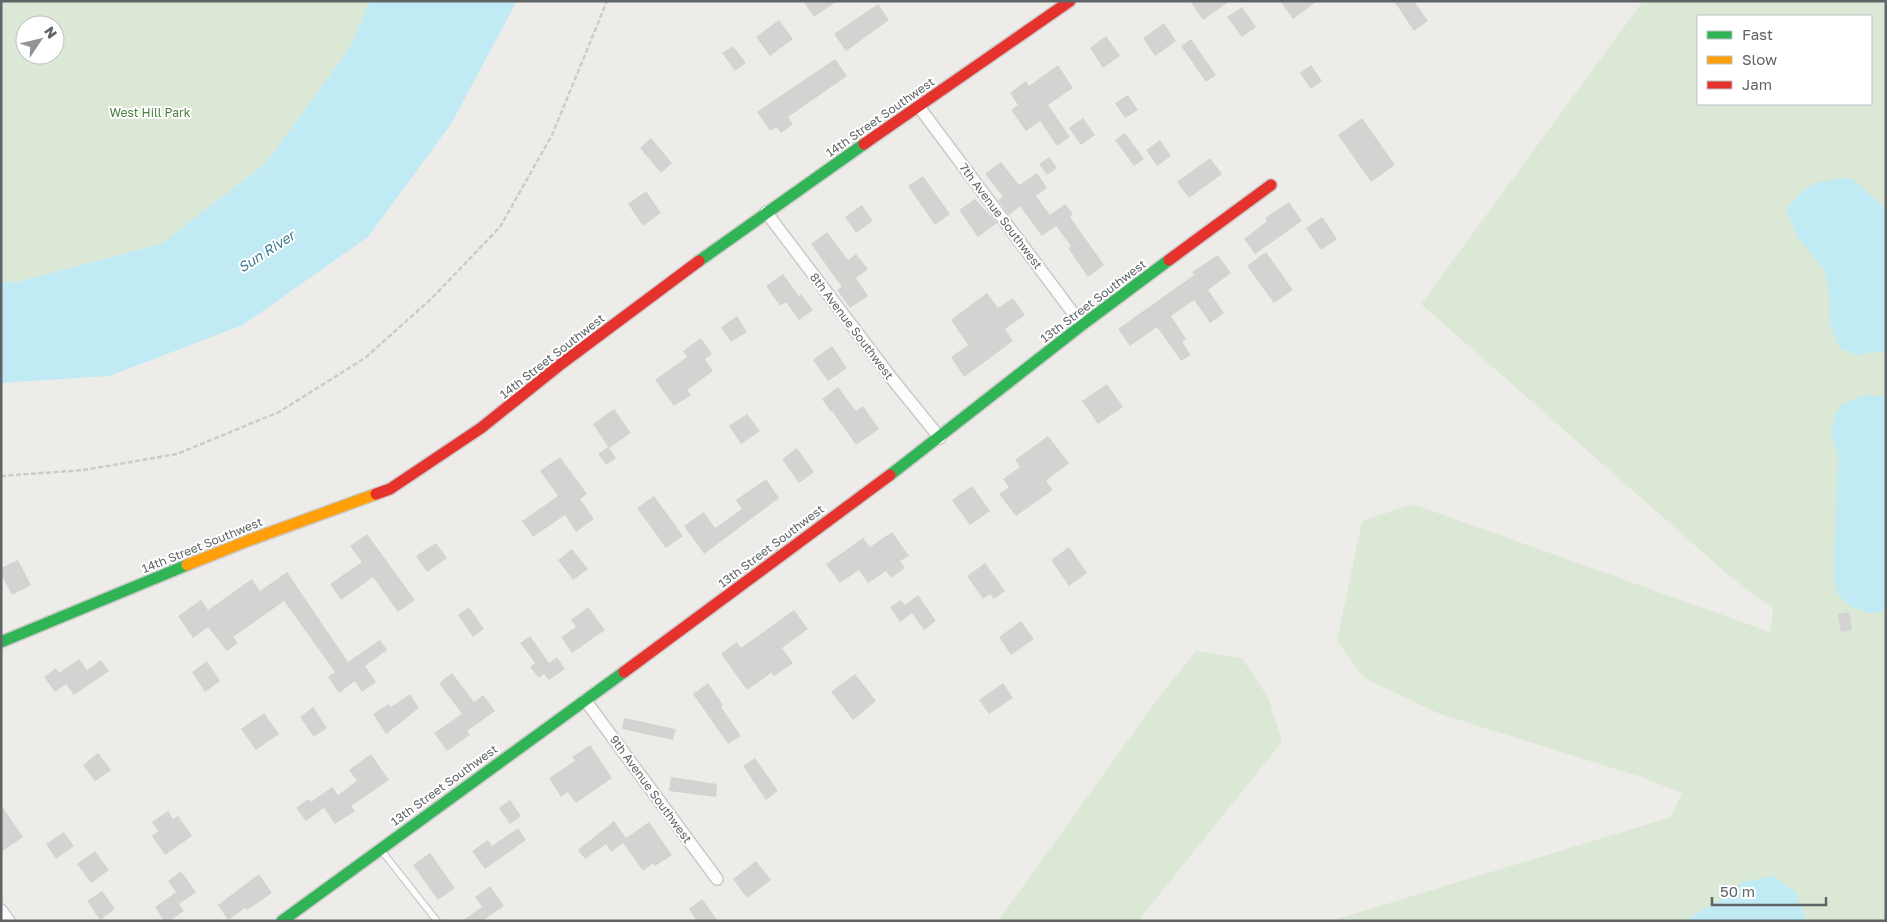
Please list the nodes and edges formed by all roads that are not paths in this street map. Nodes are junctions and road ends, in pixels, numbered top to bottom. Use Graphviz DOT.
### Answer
graph roads {
  1 [pos="1070,1"];
  2 [pos="919,107"];
  3 [pos="1271,185"];
  4 [pos="766,212"];
  5 [pos="1082,326"];
  6 [pos="940,438"];
  7 [pos="1,642"];
  8 [pos="585,700"];
  9 [pos="379,848"];
  10 [pos="717,879"];
  11 [pos="1,910"];
  12 [pos="9,921"];
  13 [pos="282,921"];
  14 [pos="437,921"];
  1 -- 2 [label="street, 14th Street Southwest"];
  2 -- 4 [label="street, 14th Street Southwest"];
  2 -- 5 [label="street, 7th Avenue Southwest"];
  3 -- 5 [label="street, 13th Street Southwest"];
  4 -- 6 [label="street, 8th Avenue Southwest"];
  4 -- 7 [label="street, 14th Street Southwest"];
  5 -- 6 [label="street, 13th Street Southwest"];
  6 -- 8 [label="street, 13th Street Southwest"];
  8 -- 9 [label="street, 13th Street Southwest"];
  8 -- 10 [label="street, 9th Avenue Southwest"];
  9 -- 13 [label="street, 13th Street Southwest"];
  9 -- 14 [label="lane"];
  11 -- 12 [label="street"];
}
